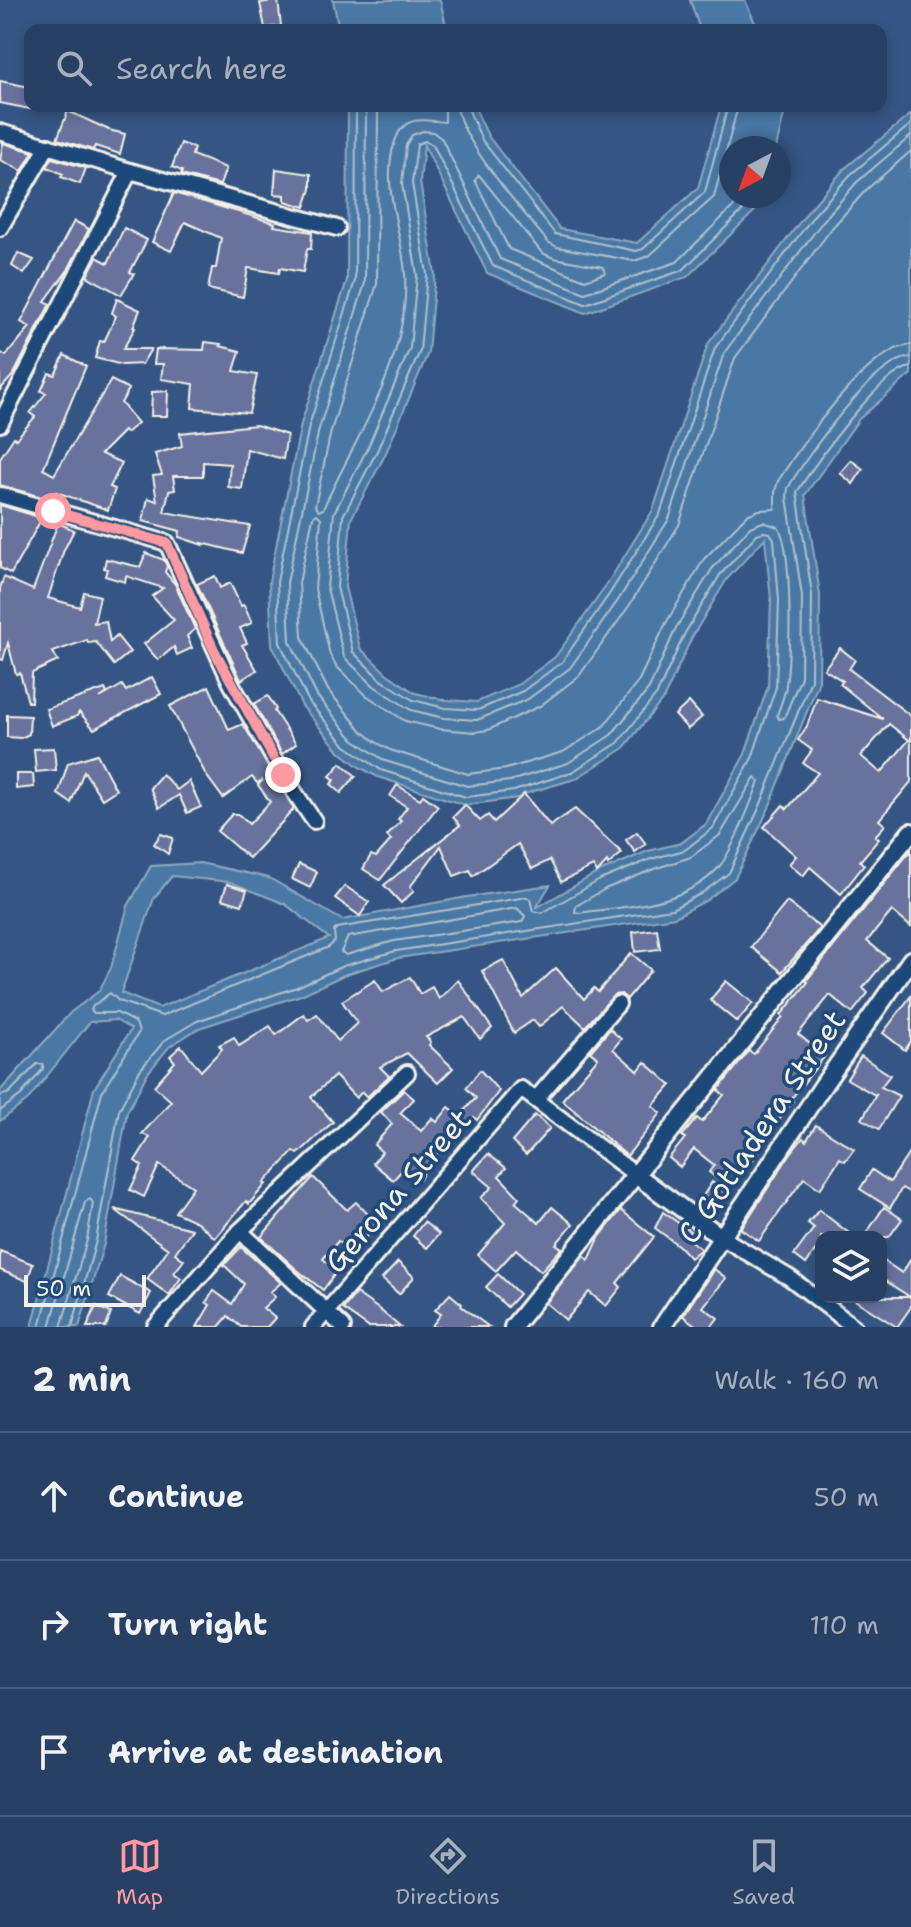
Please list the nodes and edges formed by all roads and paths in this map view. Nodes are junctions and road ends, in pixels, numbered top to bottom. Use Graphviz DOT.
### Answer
graph roads {
  1 [pos="0,132"];
  2 [pos="48,146"];
  3 [pos="130,171"];
  4 [pos="0,228"];
  5 [pos="337,228"];
  6 [pos="0,424"];
  7 [pos="0,495"];
  8 [pos="314,821"];
  9 [pos="911,833"];
  10 [pos="911,960"];
  11 [pos="618,1004"];
  12 [pos="407,1073"];
  13 [pos="536,1099"];
  14 [pos="636,1175"];
  15 [pos="240,1231"];
  16 [pos="721,1237"];
  17 [pos="327,1312"];
  18 [pos="155,1327"];
  19 [pos="313,1327"];
  20 [pos="343,1327"];
  21 [pos="513,1327"];
  22 [pos="662,1327"];
  23 [pos="854,1327"];
  1 -- 2 [label="street"];
  2 -- 3 [label="street"];
  2 -- 4 [label="street"];
  3 -- 5 [label="street"];
  3 -- 6 [label="street"];
  7 -- 8 [label="street"];
  9 -- 14 [label="street"];
  10 -- 16 [label="street, C Gotladera Street"];
  11 -- 13 [label="street"];
  12 -- 15 [label="street"];
  13 -- 14 [label="street"];
  13 -- 17 [label="street, Gerona Street"];
  14 -- 16 [label="street"];
  14 -- 21 [label="street"];
  15 -- 17 [label="street"];
  15 -- 18 [label="street"];
  16 -- 22 [label="street, C Gotladera Street"];
  16 -- 23 [label="street"];
  17 -- 19 [label="street, Gerona Street"];
  17 -- 20 [label="street"];
}
